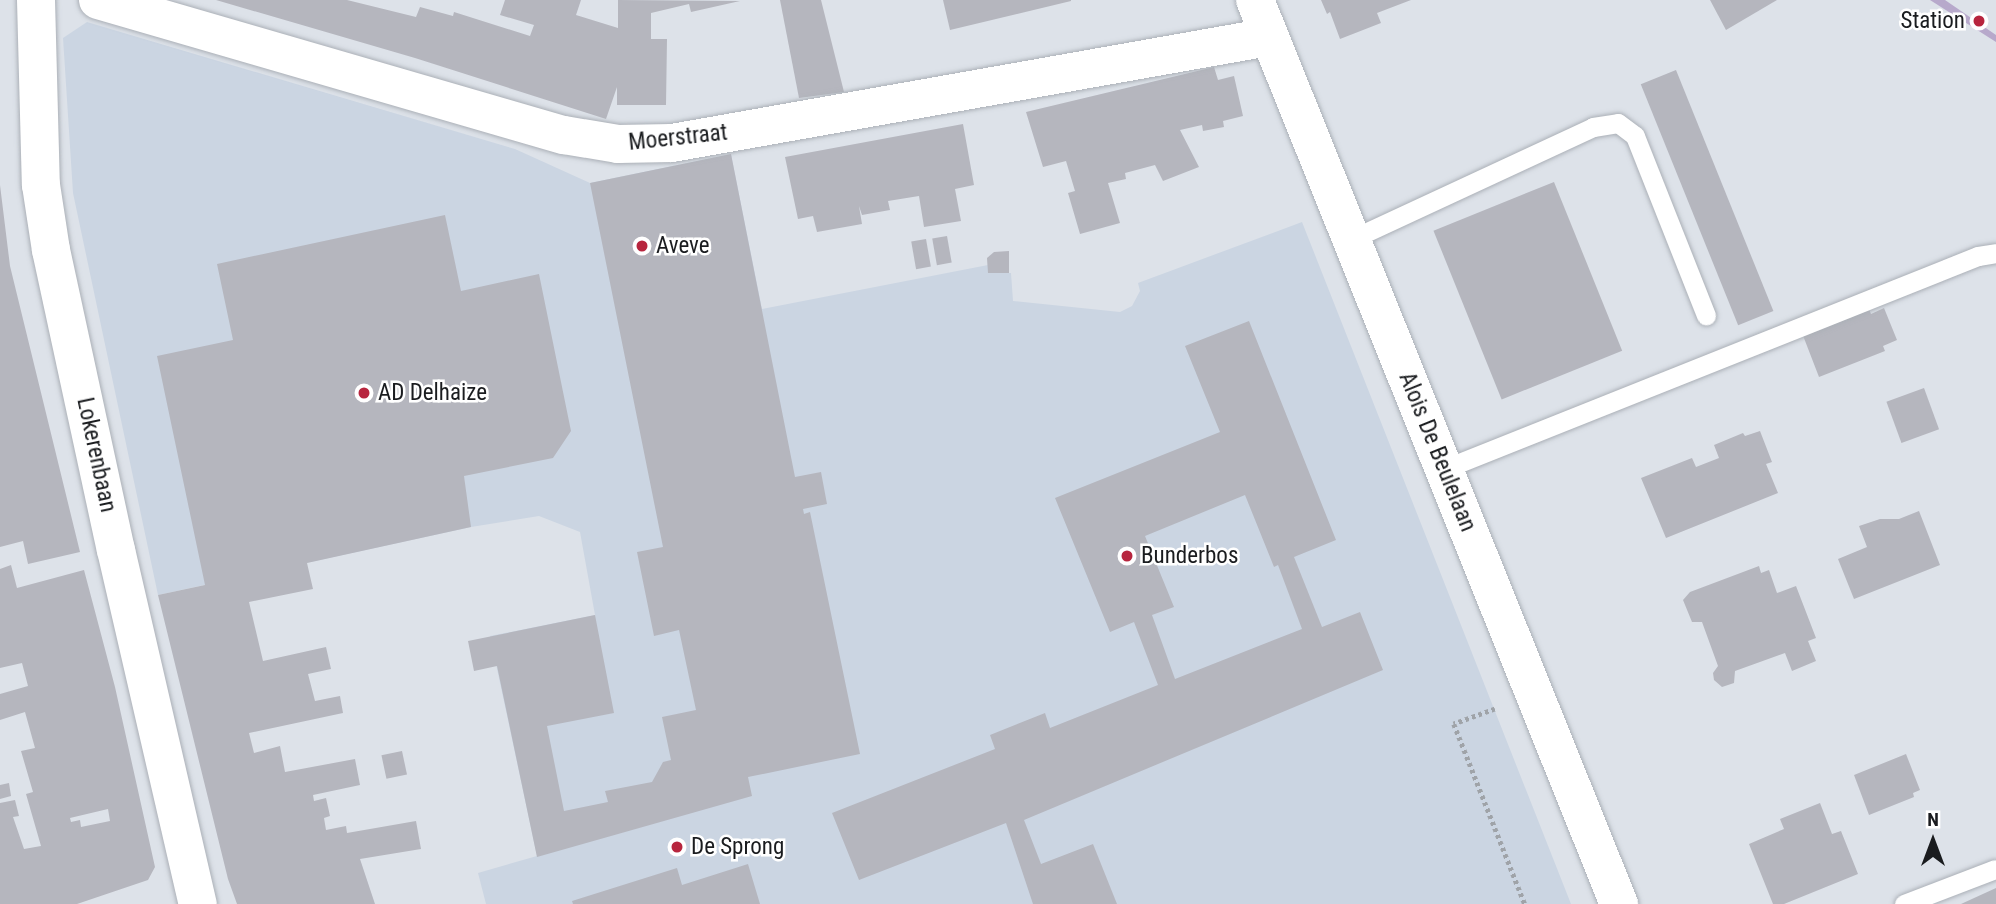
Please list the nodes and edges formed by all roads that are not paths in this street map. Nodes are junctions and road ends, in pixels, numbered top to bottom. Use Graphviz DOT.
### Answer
graph roads {
  1 [pos="36,0"];
  2 [pos="98,0"];
  3 [pos="1255,0"];
  4 [pos="1269,37"];
  5 [pos="1352,239"];
  6 [pos="1996,253"];
  7 [pos="1706,315"];
  8 [pos="1444,469"];
  9 [pos="1995,869"];
  10 [pos="198,904"];
  11 [pos="1619,904"];
  12 [pos="1904,904"];
  1 -- 10 [label="street, Lokerenbaan"];
  2 -- 4 [label="street, Moerstraat"];
  3 -- 4 [label="street, Alois De Beulelaan"];
  4 -- 5 [label="street, Alois De Beulelaan"];
  5 -- 7 [label="lane"];
  5 -- 8 [label="street, Alois De Beulelaan"];
  6 -- 8 [label="lane"];
  8 -- 11 [label="street, Alois De Beulelaan"];
  9 -- 12 [label="lane"];
}
